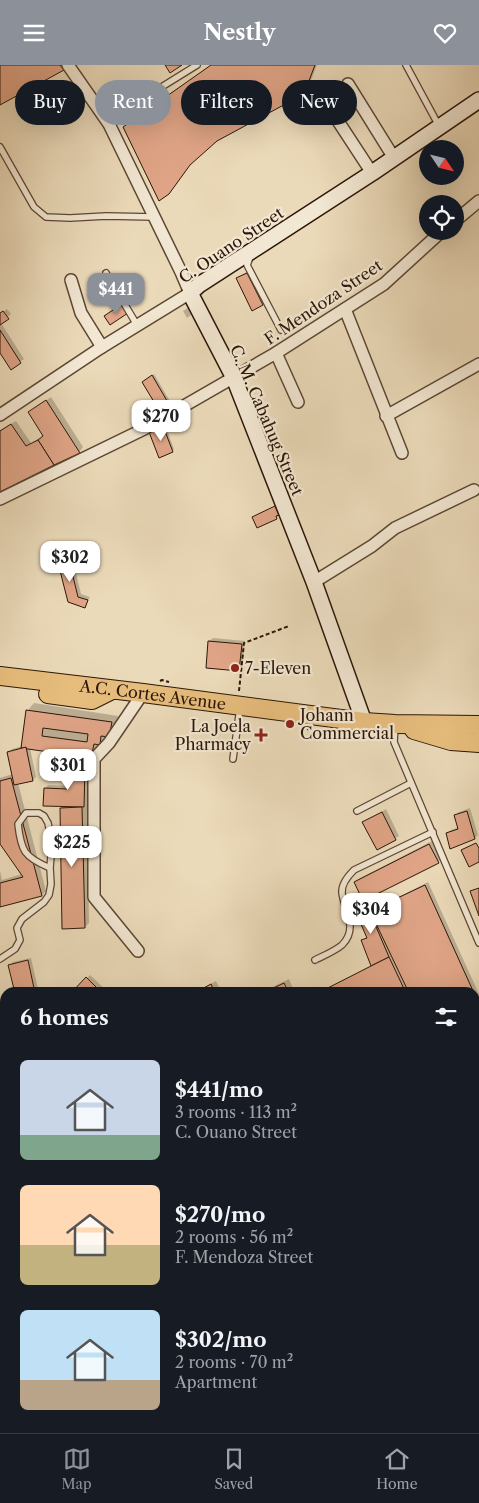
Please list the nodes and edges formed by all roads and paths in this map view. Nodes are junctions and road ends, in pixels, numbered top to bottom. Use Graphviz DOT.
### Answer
graph roads {
  1 [pos="68,65"];
  2 [pos="197,65"];
  3 [pos="406,65"];
  4 [pos="171,81"];
  5 [pos="357,98"];
  6 [pos="479,100"];
  7 [pos="95,105"];
  8 [pos="108,125"];
  9 [pos="341,125"];
  10 [pos="440,128"];
  11 [pos="0,147"];
  12 [pos="394,158"];
  13 [pos="372,173"];
  14 [pos="479,201"];
  15 [pos="464,214"];
  16 [pos="154,217"];
  17 [pos="432,240"];
  18 [pos="244,260"];
  19 [pos="106,273"];
  20 [pos="71,280"];
  21 [pos="190,293"];
  22 [pos="345,309"];
  23 [pos="137,325"];
  24 [pos="281,330"];
  25 [pos="102,347"];
  26 [pos="276,353"];
  27 [pos="479,364"];
  28 [pos="234,378"];
  29 [pos="298,402"];
  30 [pos="0,415"];
  31 [pos="386,416"];
  32 [pos="402,453"];
  33 [pos="474,490"];
  34 [pos="0,499"];
  35 [pos="314,582"];
  36 [pos="289,626"];
  37 [pos="0,664"];
  38 [pos="0,676"];
  39 [pos="0,688"];
  40 [pos="112,689"];
  41 [pos="143,693"];
  42 [pos="239,698"];
  43 [pos="328,717"];
  44 [pos="364,722"];
  45 [pos="395,725"];
  46 [pos="479,725"];
  47 [pos="479,743"];
  48 [pos="233,759"];
  49 [pos="412,783"];
  50 [pos="357,811"];
  51 [pos="432,832"];
  52 [pos="50,868"];
  53 [pos="479,943"];
  54 [pos="138,951"];
  55 [pos="0,959"];
  56 [pos="315,961"];
  1 -- 7 [label="street, C. M. Cabahug Street"];
  2 -- 4 [label="lane"];
  3 -- 10 [label="lane"];
  5 -- 12 [label="street"];
  6 -- 10 [label="street, C. Ouano Street"];
  8 -- 16 [label="street, C. M. Cabahug Street"];
  9 -- 13 [label="street"];
  10 -- 12 [label="street, C. Ouano Street"];
  11 -- 16 [label="lane"];
  12 -- 13 [label="street, C. Ouano Street"];
  13 -- 18 [label="street, C. Ouano Street"];
  14 -- 15 [label="street"];
  16 -- 21 [label="street, C. M. Cabahug Street"];
  17 -- 22 [label="street, F. Mendoza Street"];
  18 -- 21 [label="street, C. Ouano Street"];
  18 -- 24 [label="lane"];
  19 -- 23 [label="lane"];
  20 -- 25 [label="street"];
  21 -- 23 [label="street, C. Ouano Street"];
  21 -- 28 [label="street, C. M. Cabahug Street"];
  22 -- 26 [label="street, F. Mendoza Street"];
  22 -- 31 [label="street"];
  23 -- 25 [label="street, C. Ouano Street"];
  25 -- 30 [label="street, C. Ouano Street"];
  26 -- 28 [label="street, F. Mendoza Street"];
  26 -- 29 [label="street"];
  27 -- 31 [label="street"];
  28 -- 34 [label="street, F. Mendoza Street"];
  28 -- 35 [label="street, C. M. Cabahug Street"];
  31 -- 32 [label="street"];
  33 -- 35 [label="street"];
  35 -- 44 [label="street, C. M. Cabahug Street"];
  36 -- 42 [label="path"];
  37 -- 43 [label="main road"];
  38 -- 40 [label="main road, A.C. Cortes Avenue"];
  39 -- 40 [label="main road"];
  40 -- 41 [label="main road, A.C. Cortes Avenue"];
  41 -- 42 [label="main road, A.C. Cortes Avenue"];
  41 -- 54 [label="street"];
  42 -- 43 [label="main road, A.C. Cortes Avenue"];
  42 -- 48 [label="lane"];
  43 -- 44 [label="main road, A.C. Cortes Avenue"];
  44 -- 45 [label="main road, A.C. Cortes Avenue"];
  45 -- 46 [label="main road, A.C. Cortes Avenue"];
  45 -- 47 [label="main road, A.C. Cortes Avenue"];
  45 -- 49 [label="lane"];
  49 -- 50 [label="lane"];
  49 -- 51 [label="lane"];
  51 -- 53 [label="lane"];
  51 -- 56 [label="lane"];
  52 -- 52 [label="lane"];
  52 -- 55 [label="lane"];
}
